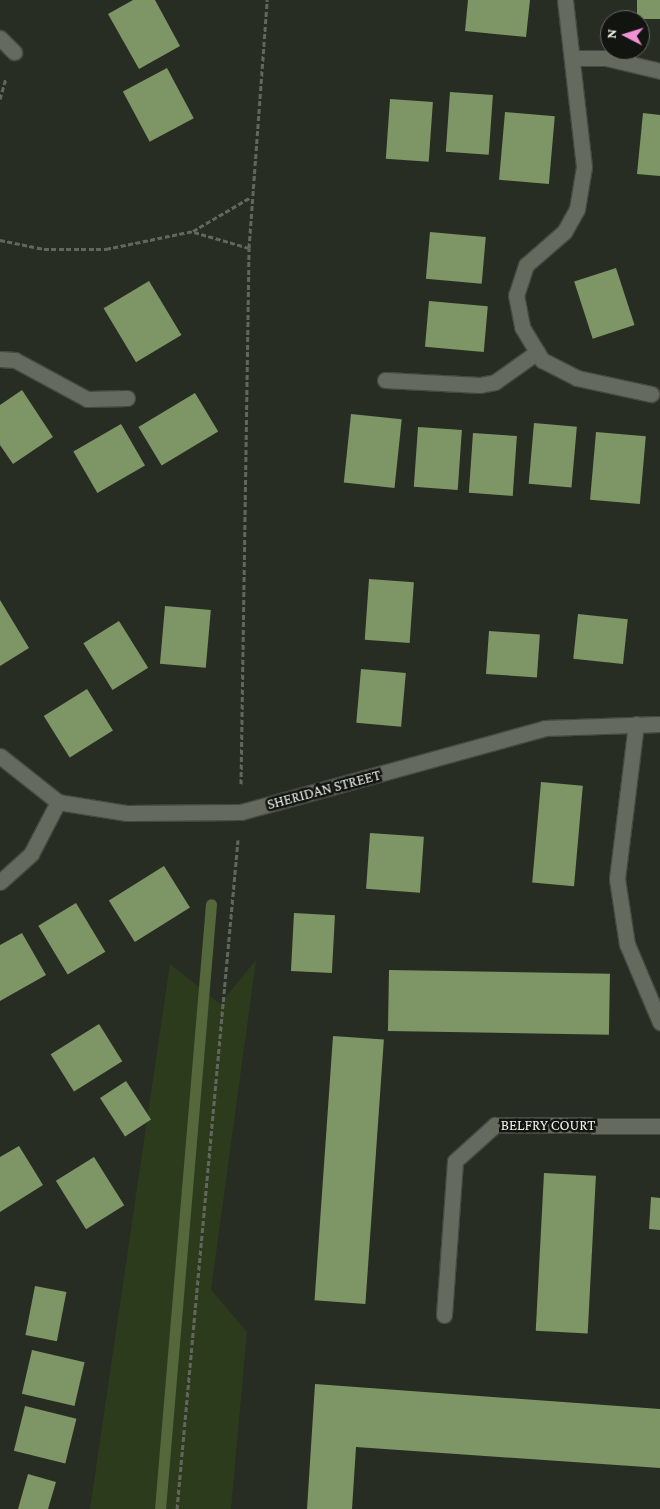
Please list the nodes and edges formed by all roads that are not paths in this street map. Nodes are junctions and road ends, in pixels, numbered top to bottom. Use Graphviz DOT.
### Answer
graph roads {
  1 [pos="565,0"];
  2 [pos="0,38"];
  3 [pos="14,52"];
  4 [pos="572,58"];
  5 [pos="660,71"];
  6 [pos="537,352"];
  7 [pos="0,359"];
  8 [pos="385,380"];
  9 [pos="651,394"];
  10 [pos="127,398"];
  11 [pos="636,724"];
  12 [pos="660,724"];
  13 [pos="0,756"];
  14 [pos="58,802"];
  15 [pos="0,882"];
  16 [pos="660,1022"];
  17 [pos="660,1126"];
  18 [pos="444,1315"];
  1 -- 4 [label="street"];
  2 -- 3 [label="street"];
  4 -- 5 [label="street"];
  4 -- 6 [label="street"];
  6 -- 8 [label="street"];
  6 -- 9 [label="street"];
  7 -- 10 [label="street"];
  11 -- 12 [label="street, SHERIDAN STREET"];
  11 -- 14 [label="street, SHERIDAN STREET"];
  11 -- 16 [label="street"];
  13 -- 14 [label="street, SHERIDAN STREET"];
  14 -- 15 [label="street"];
  17 -- 18 [label="street, BELFRY COURT"];
}
